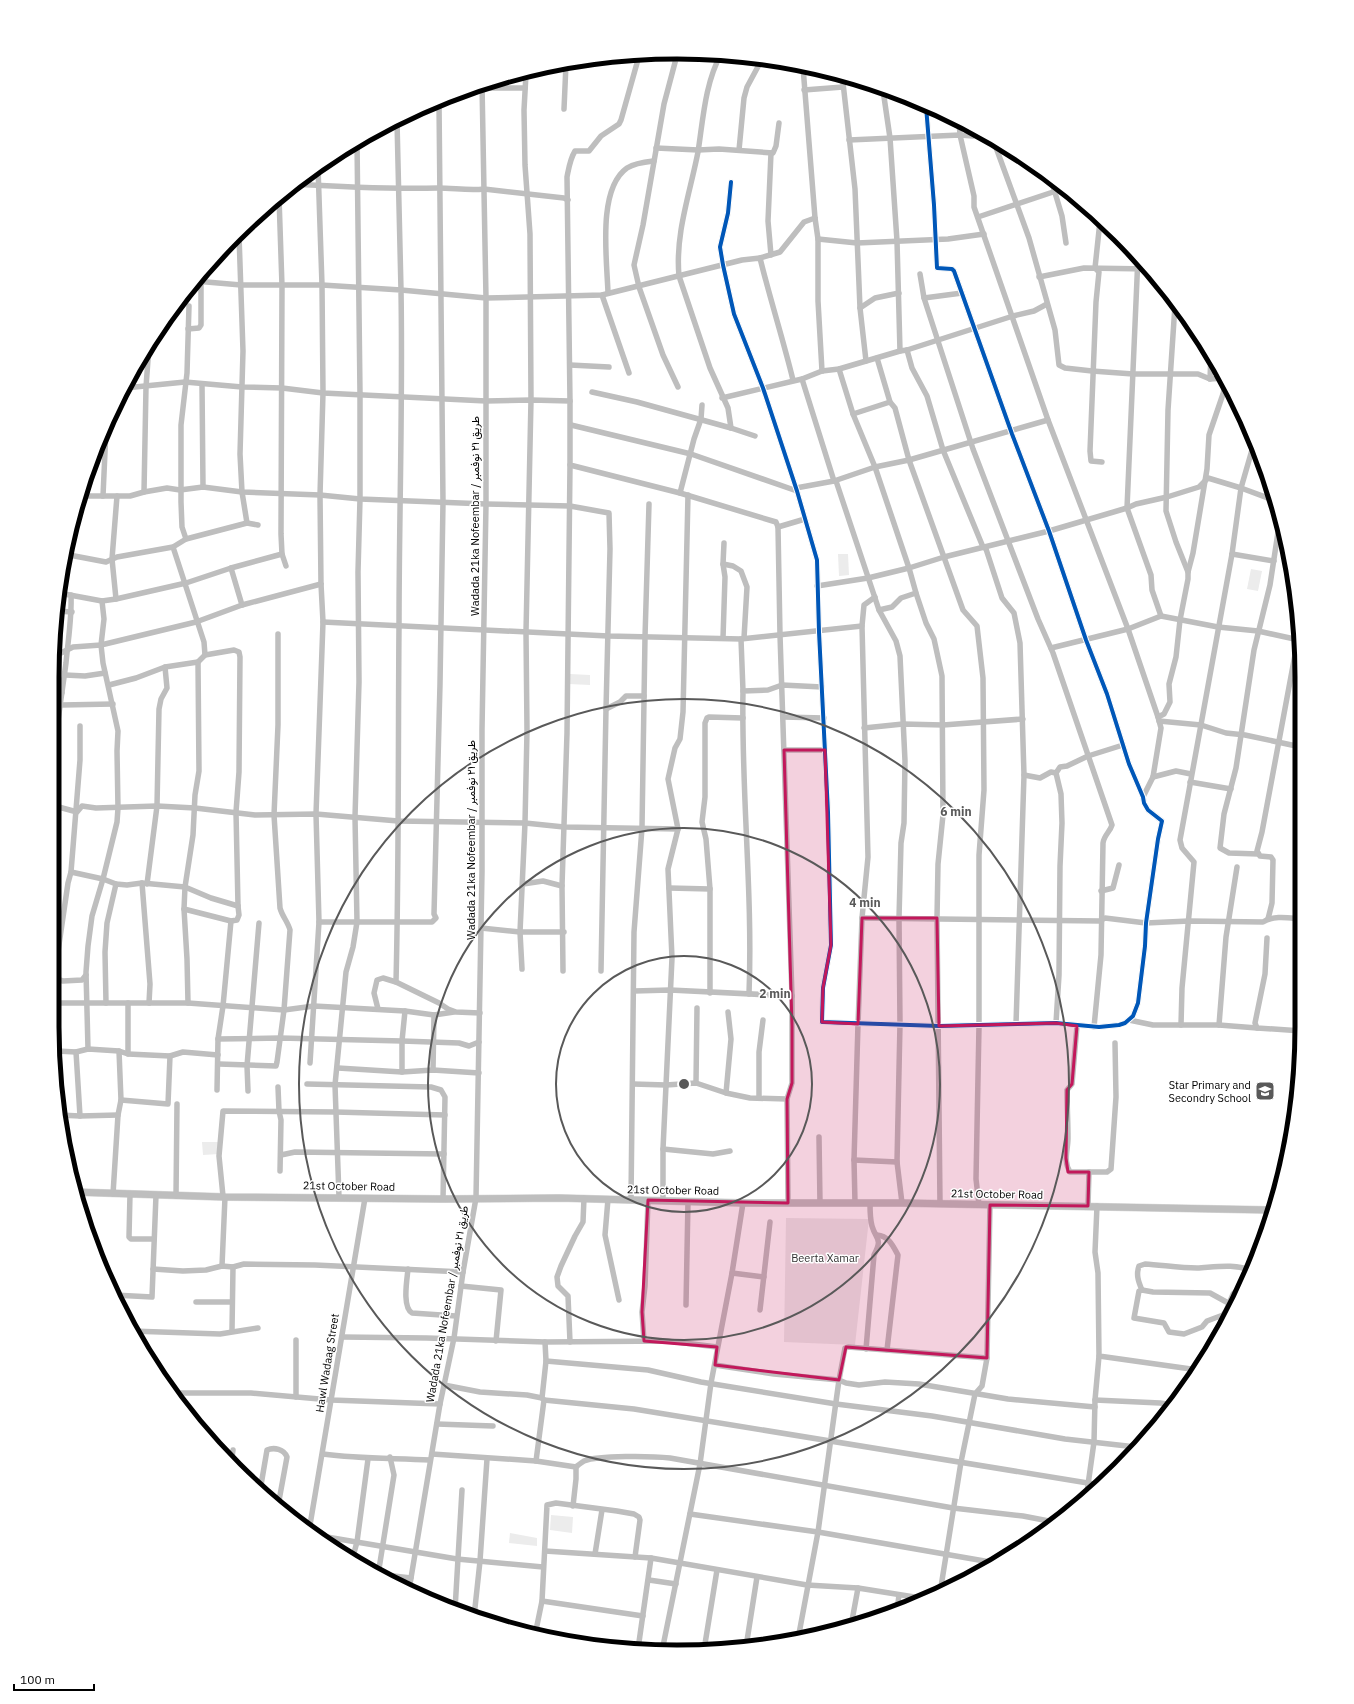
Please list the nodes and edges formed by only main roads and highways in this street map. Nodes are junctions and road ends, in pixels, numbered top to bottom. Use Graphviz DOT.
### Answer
graph roads {
  1 [pos="82,1192"];
  2 [pos="1267,1210"];
  1 -- 2 [label="main road, 21st October Road"];
}
